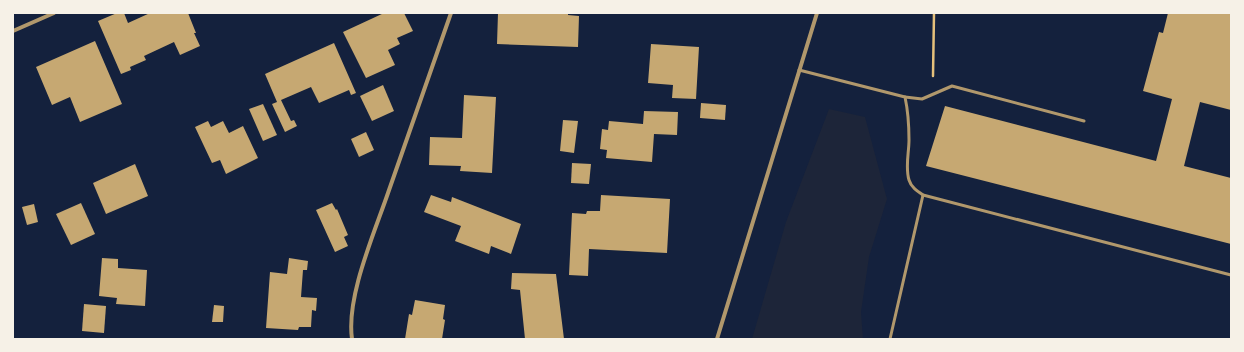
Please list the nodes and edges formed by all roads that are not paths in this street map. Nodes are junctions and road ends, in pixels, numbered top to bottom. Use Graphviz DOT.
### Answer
graph roads {
  1 [pos="54,13"];
  2 [pos="451,13"];
  3 [pos="817,13"];
  4 [pos="13,31"];
  5 [pos="799,70"];
  6 [pos="905,97"];
  7 [pos="1084,121"];
  8 [pos="923,195"];
  9 [pos="1231,275"];
  10 [pos="352,339"];
  11 [pos="717,339"];
  12 [pos="890,339"];
  1 -- 4 [label="street"];
  2 -- 10 [label="street"];
  3 -- 5 [label="street"];
  5 -- 6 [label="lane"];
  5 -- 11 [label="street"];
  6 -- 7 [label="lane"];
  6 -- 8 [label="lane"];
  8 -- 9 [label="lane"];
  8 -- 12 [label="lane"];
}
